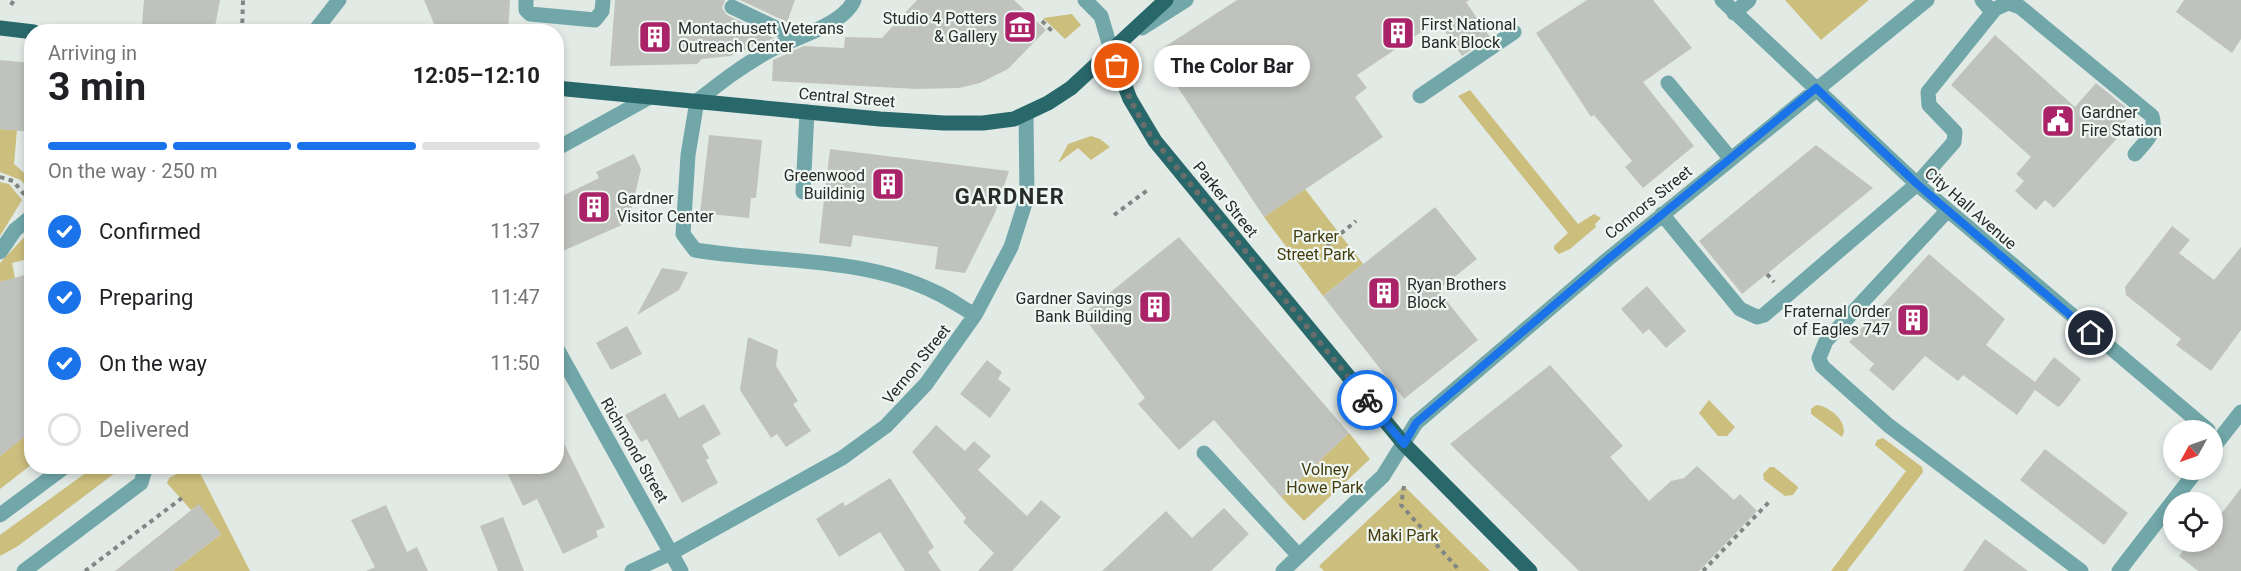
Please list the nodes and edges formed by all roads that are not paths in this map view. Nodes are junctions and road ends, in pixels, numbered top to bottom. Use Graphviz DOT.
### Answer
graph roads {
  1 [pos="339,0"];
  2 [pos="526,0"];
  3 [pos="603,0"];
  4 [pos="854,0"];
  5 [pos="1084,0"];
  6 [pos="1166,0"];
  7 [pos="1186,0"];
  8 [pos="1722,0"];
  9 [pos="1749,0"];
  10 [pos="1927,0"];
  11 [pos="1987,6"];
  12 [pos="732,7"];
  13 [pos="1734,13"];
  14 [pos="320,24"];
  15 [pos="0,28"];
  16 [pos="24,31"];
  17 [pos="1514,32"];
  18 [pos="797,38"];
  19 [pos="1111,50"];
  20 [pos="1668,83"];
  21 [pos="1816,88"];
  22 [pos="564,89"];
  23 [pos="1420,96"];
  24 [pos="650,97"];
  25 [pos="697,101"];
  26 [pos="807,112"];
  27 [pos="1026,114"];
  28 [pos="564,145"];
  29 [pos="2135,154"];
  30 [pos="1730,158"];
  31 [pos="1917,184"];
  32 [pos="803,192"];
  33 [pos="1947,211"];
  34 [pos="1662,214"];
  35 [pos="24,223"];
  36 [pos="0,252"];
  37 [pos="975,315"];
  38 [pos="564,361"];
  39 [pos="2241,412"];
  40 [pos="2191,420"];
  41 [pos="2223,429"];
  42 [pos="1404,444"];
  43 [pos="1204,453"];
  44 [pos="55,474"];
  45 [pos="144,474"];
  46 [pos="2189,480"];
  47 [pos="0,515"];
  48 [pos="673,552"];
  49 [pos="1299,556"];
  50 [pos="24,571"];
  51 [pos="632,571"];
  52 [pos="681,571"];
  53 [pos="1283,571"];
  54 [pos="1530,571"];
  55 [pos="2081,571"];
  56 [pos="2119,571"];
  1 -- 14 [label="street"];
  2 -- 3 [label="street"];
  4 -- 18 [label="street"];
  5 -- 19 [label="street"];
  6 -- 19 [label="main road, Central Street"];
  7 -- 19 [label="street"];
  8 -- 13 [label="street, City Hall Avenue"];
  9 -- 13 [label="street"];
  10 -- 21 [label="street, Connors Street"];
  11 -- 29 [label="street"];
  11 -- 31 [label="street"];
  12 -- 18 [label="street"];
  13 -- 21 [label="street, City Hall Avenue"];
  15 -- 16 [label="main road"];
  17 -- 23 [label="street"];
  18 -- 25 [label="street"];
  19 -- 27 [label="main road, Central Street"];
  19 -- 42 [label="main road, Parker Street"];
  20 -- 30 [label="street"];
  21 -- 30 [label="street, Connors Street"];
  21 -- 31 [label="street, City Hall Avenue"];
  22 -- 24 [label="main road, Central Street"];
  24 -- 25 [label="main road, Central Street"];
  24 -- 28 [label="street"];
  25 -- 26 [label="main road, Central Street"];
  25 -- 37 [label="street"];
  26 -- 27 [label="main road, Central Street"];
  26 -- 32 [label="street"];
  27 -- 37 [label="street, Vernon Street"];
  30 -- 34 [label="street, Connors Street"];
  31 -- 33 [label="street, City Hall Avenue"];
  31 -- 34 [label="street"];
  33 -- 40 [label="street, City Hall Avenue"];
  33 -- 55 [label="street"];
  34 -- 42 [label="street, Connors Street"];
  35 -- 36 [label="street"];
  37 -- 48 [label="street, Vernon Street"];
  38 -- 48 [label="street, Richmond Street"];
  39 -- 41 [label="street"];
  42 -- 49 [label="street, Connors Street"];
  42 -- 54 [label="main road, Parker Street"];
  43 -- 49 [label="street"];
  44 -- 47 [label="street"];
  45 -- 50 [label="street"];
  46 -- 56 [label="street"];
  48 -- 51 [label="street, Vernon Street"];
  48 -- 52 [label="street, Richmond Street"];
  49 -- 53 [label="street, Connors Street"];
}
